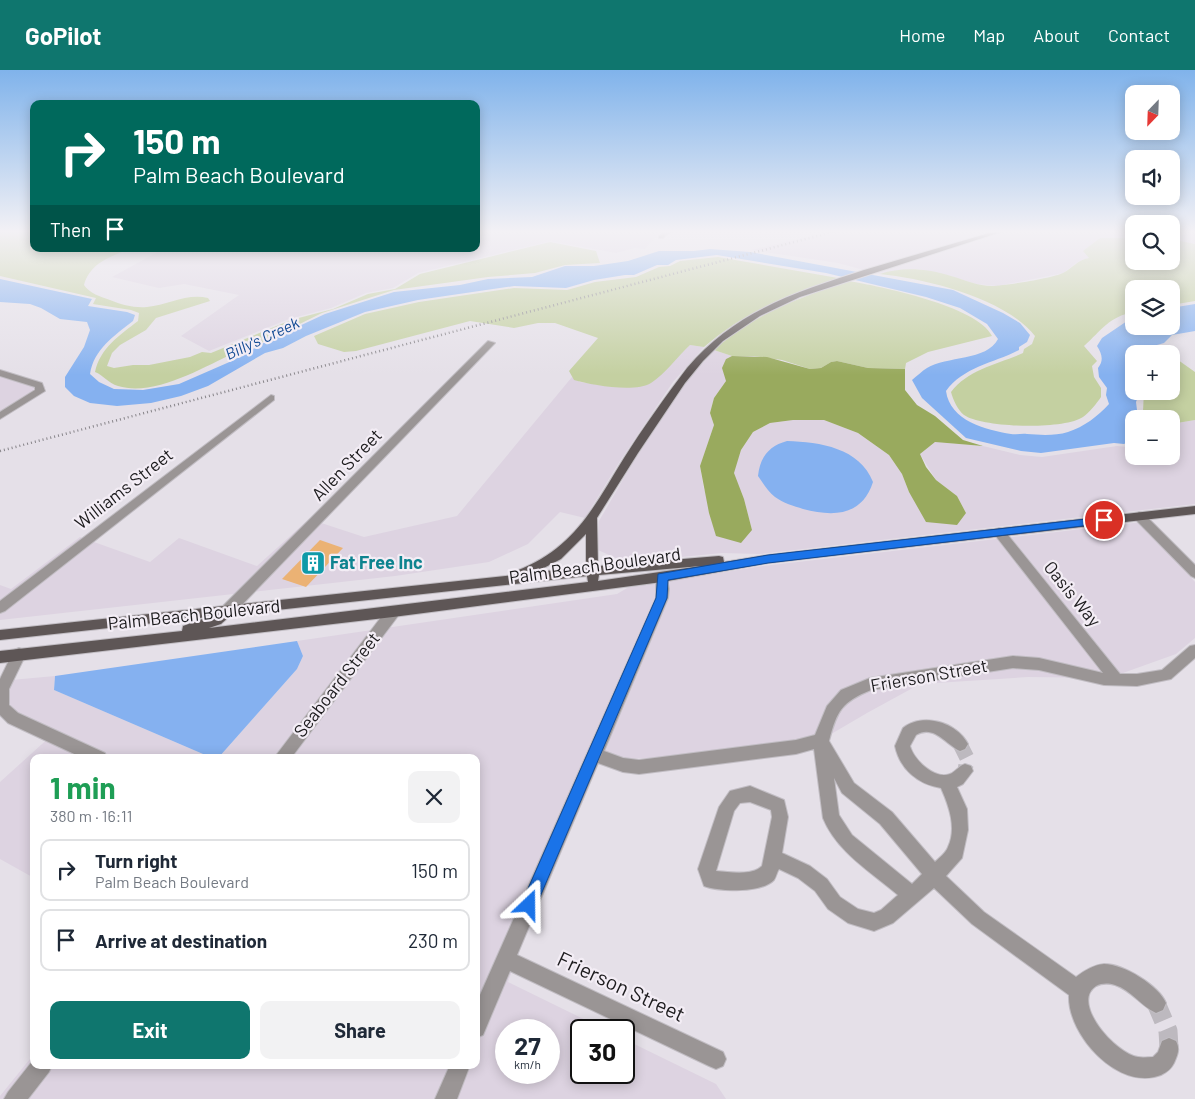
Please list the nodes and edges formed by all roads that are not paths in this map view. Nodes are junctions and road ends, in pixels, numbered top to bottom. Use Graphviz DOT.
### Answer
graph roads {
  1 [pos="845,279"];
  2 [pos="490,343"];
  3 [pos="0,373"];
  4 [pos="271,398"];
  5 [pos="0,416"];
  6 [pos="1195,510"];
  7 [pos="1139,516"];
  8 [pos="592,519"];
  9 [pos="1000,532"];
  10 [pos="761,560"];
  11 [pos="592,571"];
  12 [pos="1195,573"];
  13 [pos="662,577"];
  14 [pos="486,584"];
  15 [pos="594,586"];
  16 [pos="0,608"];
  17 [pos="228,610"];
  18 [pos="393,612"];
  19 [pos="0,635"];
  20 [pos="167,637"];
  21 [pos="1195,650"];
  22 [pos="19,654"];
  23 [pos="0,656"];
  24 [pos="1116,679"];
  25 [pos="821,740"];
  26 [pos="960,744"];
  27 [pos="91,754"];
  28 [pos="284,754"];
  29 [pos="594,754"];
  30 [pos="966,771"];
  31 [pos="946,782"];
  32 [pos="773,857"];
  33 [pos="935,875"];
  34 [pos="912,896"];
  35 [pos="506,959"];
  36 [pos="1079,991"];
  37 [pos="1156,1003"];
  38 [pos="480,1019"];
  39 [pos="1169,1048"];
  40 [pos="716,1058"];
  41 [pos="39,1069"];
  42 [pos="458,1069"];
  43 [pos="16,1099"];
  44 [pos="446,1099"];
  1 -- 8 [label="main road"];
  2 -- 17 [label="street, Allen Street"];
  3 -- 5 [label="street"];
  4 -- 16 [label="street, Williams Street"];
  6 -- 7 [label="main road, Palm Beach Boulevard"];
  7 -- 9 [label="main road, Palm Beach Boulevard"];
  7 -- 12 [label="street"];
  8 -- 11 [label="main road"];
  8 -- 14 [label="main road"];
  9 -- 10 [label="main road, Palm Beach Boulevard"];
  9 -- 24 [label="street, Oasis Way"];
  10 -- 11 [label="main road"];
  10 -- 13 [label="main road, Palm Beach Boulevard"];
  11 -- 14 [label="main road"];
  11 -- 15 [label="main road"];
  13 -- 15 [label="main road, Palm Beach Boulevard"];
  13 -- 29 [label="street"];
  14 -- 17 [label="main road, Palm Beach Boulevard"];
  15 -- 18 [label="main road, Palm Beach Boulevard"];
  17 -- 19 [label="main road, Palm Beach Boulevard"];
  17 -- 20 [label="main road"];
  18 -- 20 [label="main road, Palm Beach Boulevard"];
  18 -- 28 [label="street, Seaboard Street"];
  20 -- 22 [label="main road, Palm Beach Boulevard"];
  21 -- 24 [label="street, Frierson Street"];
  22 -- 23 [label="main road, Palm Beach Boulevard"];
  22 -- 27 [label="street"];
  24 -- 25 [label="street, Frierson Street"];
  25 -- 29 [label="street"];
  25 -- 33 [label="street"];
  25 -- 34 [label="street"];
  26 -- 31 [label="street"];
  29 -- 35 [label="street"];
  30 -- 31 [label="street"];
  31 -- 33 [label="street"];
  32 -- 32 [label="street"];
  32 -- 34 [label="street"];
  33 -- 34 [label="street"];
  33 -- 36 [label="street"];
  35 -- 38 [label="street"];
  35 -- 40 [label="street, Frierson Street"];
  36 -- 37 [label="street"];
  36 -- 39 [label="street"];
  41 -- 43 [label="street"];
  42 -- 44 [label="street"];
}
